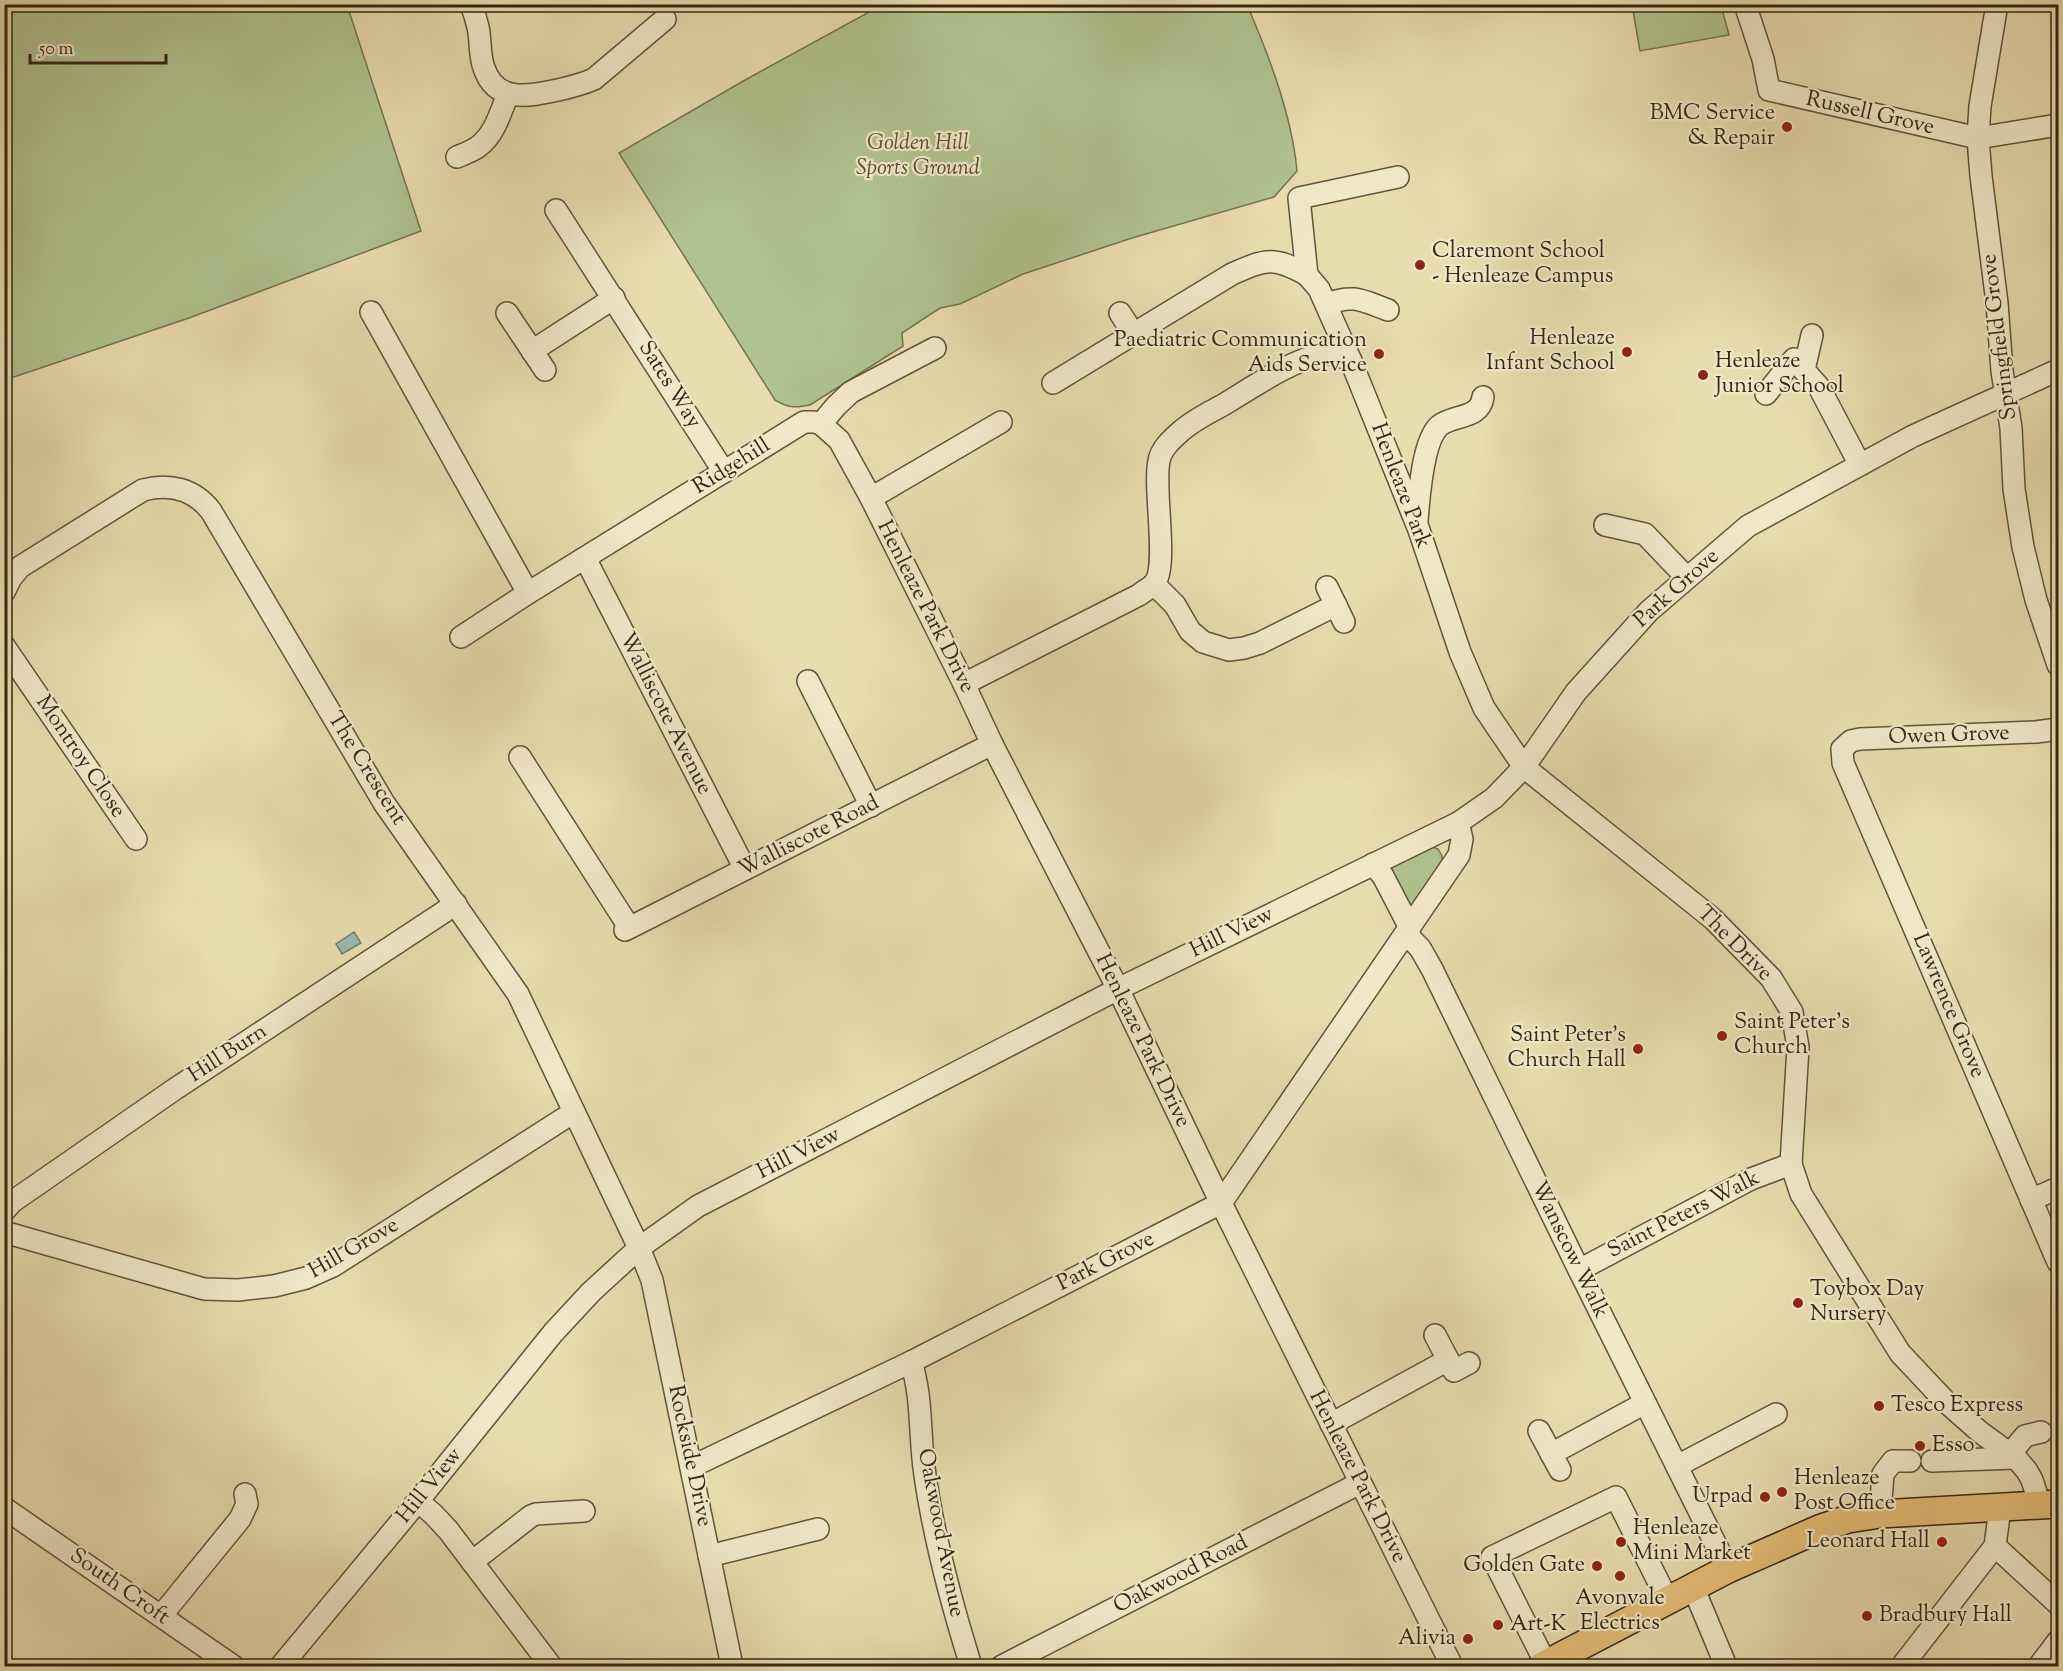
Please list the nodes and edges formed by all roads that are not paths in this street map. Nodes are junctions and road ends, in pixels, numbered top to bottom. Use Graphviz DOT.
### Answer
graph roads {
  1 [pos="471,4"];
  2 [pos="1745,4"];
  3 [pos="1997,4"];
  4 [pos="665,19"];
  5 [pos="508,94"];
  6 [pos="2058,125"];
  7 [pos="1978,138"];
  8 [pos="457,157"];
  9 [pos="1398,177"];
  10 [pos="556,210"];
  11 [pos="1307,274"];
  12 [pos="614,298"];
  13 [pos="1326,304"];
  14 [pos="1388,310"];
  15 [pos="507,313"];
  16 [pos="1120,313"];
  17 [pos="382,321"];
  18 [pos="1134,335"];
  19 [pos="1812,335"];
  20 [pos="935,348"];
  21 [pos="532,351"];
  22 [pos="1352,361"];
  23 [pos="545,370"];
  24 [pos="1804,370"];
  25 [pos="2058,370"];
  26 [pos="1053,383"];
  27 [pos="1766,394"];
  28 [pos="2006,394"];
  29 [pos="1484,397"];
  30 [pos="821,424"];
  31 [pos="991,424"];
  32 [pos="1860,465"];
  33 [pos="724,472"];
  34 [pos="871,498"];
  35 [pos="1416,525"];
  36 [pos="1605,525"];
  37 [pos="585,558"];
  38 [pos="1687,578"];
  39 [pos="1154,584"];
  40 [pos="4,592"];
  41 [pos="528,593"];
  42 [pos="1335,604"];
  43 [pos="461,637"];
  44 [pos="4,646"];
  45 [pos="2058,665"];
  46 [pos="808,681"];
  47 [pos="964,684"];
  48 [pos="2058,729"];
  49 [pos="992,744"];
  50 [pos="1842,749"];
  51 [pos="520,757"];
  52 [pos="1524,767"];
  53 [pos="871,806"];
  54 [pos="1458,823"];
  55 [pos="136,839"];
  56 [pos="1373,864"];
  57 [pos="745,869"];
  58 [pos="456,904"];
  59 [pos="1408,931"];
  60 [pos="1118,989"];
  61 [pos="574,1112"];
  62 [pos="1774,1163"];
  63 [pos="2058,1188"];
  64 [pos="2031,1200"];
  65 [pos="1221,1203"];
  66 [pos="4,1211"];
  67 [pos="4,1232"];
  68 [pos="639,1248"];
  69 [pos="2058,1262"];
  70 [pos="1579,1270"];
  71 [pos="1435,1335"];
  72 [pos="911,1362"];
  73 [pos="1645,1403"];
  74 [pos="1776,1414"];
  75 [pos="1330,1424"];
  76 [pos="1539,1431"];
  77 [pos="2041,1432"];
  78 [pos="2012,1456"];
  79 [pos="1910,1461"];
  80 [pos="1932,1461"];
  81 [pos="1677,1466"];
  82 [pos="691,1467"];
  83 [pos="1360,1483"];
  84 [pos="245,1494"];
  85 [pos="418,1502"];
  86 [pos="2049,1504"];
  87 [pos="4,1508"];
  88 [pos="2000,1508"];
  89 [pos="584,1511"];
  90 [pos="1880,1514"];
  91 [pos="818,1529"];
  92 [pos="1995,1546"];
  93 [pos="710,1556"];
  94 [pos="472,1562"];
  95 [pos="1728,1569"];
  96 [pos="1693,1587"];
  97 [pos="1668,1600"];
  98 [pos="2057,1602"];
  99 [pos="161,1616"];
  100 [pos="2058,1641"];
  101 [pos="1544,1665"];
  102 [pos="233,1666"];
  103 [pos="281,1666"];
  104 [pos="551,1666"];
  105 [pos="732,1666"];
  106 [pos="971,1666"];
  107 [pos="1002,1666"];
  108 [pos="1452,1666"];
  109 [pos="1726,1666"];
  110 [pos="1902,1666"];
  111 [pos="2039,1666"];
  1 -- 5 [label="street"];
  2 -- 7 [label="street, Russell Grove"];
  3 -- 7 [label="street, Springfield Grove"];
  4 -- 5 [label="street"];
  5 -- 8 [label="street"];
  6 -- 7 [label="street, Russell Grove"];
  7 -- 28 [label="street, Springfield Grove"];
  9 -- 11 [label="street, Henleaze Park"];
  10 -- 12 [label="street, Sates Way"];
  11 -- 13 [label="street, Henleaze Park"];
  11 -- 18 [label="street"];
  12 -- 21 [label="street"];
  12 -- 33 [label="street, Sates Way"];
  13 -- 14 [label="street"];
  13 -- 22 [label="street, Henleaze Park"];
  15 -- 21 [label="street"];
  16 -- 18 [label="street"];
  17 -- 41 [label="street"];
  18 -- 26 [label="street"];
  19 -- 24 [label="street"];
  20 -- 30 [label="street"];
  21 -- 23 [label="street"];
  22 -- 35 [label="street, Henleaze Park"];
  22 -- 39 [label="street"];
  24 -- 27 [label="street"];
  24 -- 32 [label="street"];
  25 -- 28 [label="street, Park Grove"];
  28 -- 32 [label="street, Park Grove"];
  28 -- 45 [label="street, Springfield Grove"];
  29 -- 35 [label="street"];
  30 -- 33 [label="street, Ridgehill"];
  30 -- 34 [label="street, Henleaze Park Drive"];
  31 -- 34 [label="street"];
  32 -- 38 [label="street, Park Grove"];
  33 -- 37 [label="street, Ridgehill"];
  34 -- 47 [label="street, Henleaze Park Drive"];
  35 -- 52 [label="street, Henleaze Park"];
  36 -- 38 [label="street"];
  37 -- 41 [label="street, Ridgehill"];
  37 -- 57 [label="street, Walliscote Avenue"];
  38 -- 52 [label="street, Park Grove"];
  39 -- 42 [label="street"];
  39 -- 47 [label="street"];
  40 -- 58 [label="street, The Crescent"];
  41 -- 43 [label="street, Ridgehill"];
  44 -- 55 [label="street, Montroy Close"];
  46 -- 53 [label="street"];
  47 -- 49 [label="street, Henleaze Park Drive"];
  48 -- 50 [label="street, Owen Grove"];
  49 -- 53 [label="street, Walliscote Road"];
  49 -- 60 [label="street, Henleaze Park Drive"];
  50 -- 64 [label="street, Lawrence Grove"];
  51 -- 57 [label="street, Walliscote Road"];
  52 -- 54 [label="street, Park Grove"];
  52 -- 62 [label="street, The Drive"];
  53 -- 57 [label="street, Walliscote Road"];
  54 -- 56 [label="street, Hill View"];
  54 -- 59 [label="street, Park Grove"];
  56 -- 59 [label="street"];
  56 -- 60 [label="street, Hill View"];
  58 -- 61 [label="street, The Crescent"];
  58 -- 66 [label="street, Hill Burn"];
  59 -- 65 [label="street, Park Grove"];
  59 -- 70 [label="street, Wanscow Walk"];
  60 -- 65 [label="street, Henleaze Park Drive"];
  60 -- 68 [label="street, Hill View"];
  61 -- 67 [label="street, Hill Grove"];
  61 -- 68 [label="street, The Crescent"];
  62 -- 70 [label="street, Saint Peters Walk"];
  62 -- 78 [label="street, The Drive"];
  63 -- 64 [label="street"];
  64 -- 69 [label="street, Lawrence Grove"];
  65 -- 72 [label="street, Park Grove"];
  65 -- 75 [label="street, Henleaze Park Drive"];
  68 -- 82 [label="street, Rockside Drive"];
  68 -- 85 [label="street, Hill View"];
  70 -- 73 [label="street, Wanscow Walk"];
  71 -- 75 [label="street"];
  72 -- 82 [label="street, Park Grove"];
  72 -- 106 [label="street, Oakwood Avenue"];
  73 -- 76 [label="street"];
  73 -- 81 [label="street, Wanscow Walk"];
  74 -- 81 [label="street"];
  75 -- 83 [label="street, Henleaze Park Drive"];
  77 -- 78 [label="street"];
  78 -- 80 [label="street"];
  78 -- 86 [label="street, The Drive"];
  79 -- 90 [label="street"];
  81 -- 95 [label="street, Wanscow Walk"];
  82 -- 93 [label="street, Rockside Drive"];
  83 -- 107 [label="street, Oakwood Road"];
  83 -- 108 [label="street, Henleaze Park Drive"];
  84 -- 99 [label="street"];
  85 -- 94 [label="street"];
  85 -- 103 [label="street, Hill View"];
  86 -- 88 [label="main road"];
  87 -- 99 [label="street, South Croft"];
  88 -- 90 [label="main road"];
  88 -- 92 [label="street"];
  89 -- 94 [label="street"];
  90 -- 95 [label="main road"];
  91 -- 93 [label="street"];
  92 -- 98 [label="street"];
  92 -- 110 [label="street"];
  93 -- 105 [label="street, Rockside Drive"];
  94 -- 104 [label="street"];
  95 -- 96 [label="main road"];
  96 -- 97 [label="main road"];
  96 -- 109 [label="street"];
  97 -- 101 [label="main road"];
  97 -- 101 [label="street"];
  99 -- 102 [label="street, South Croft"];
  100 -- 111 [label="street"];
}
